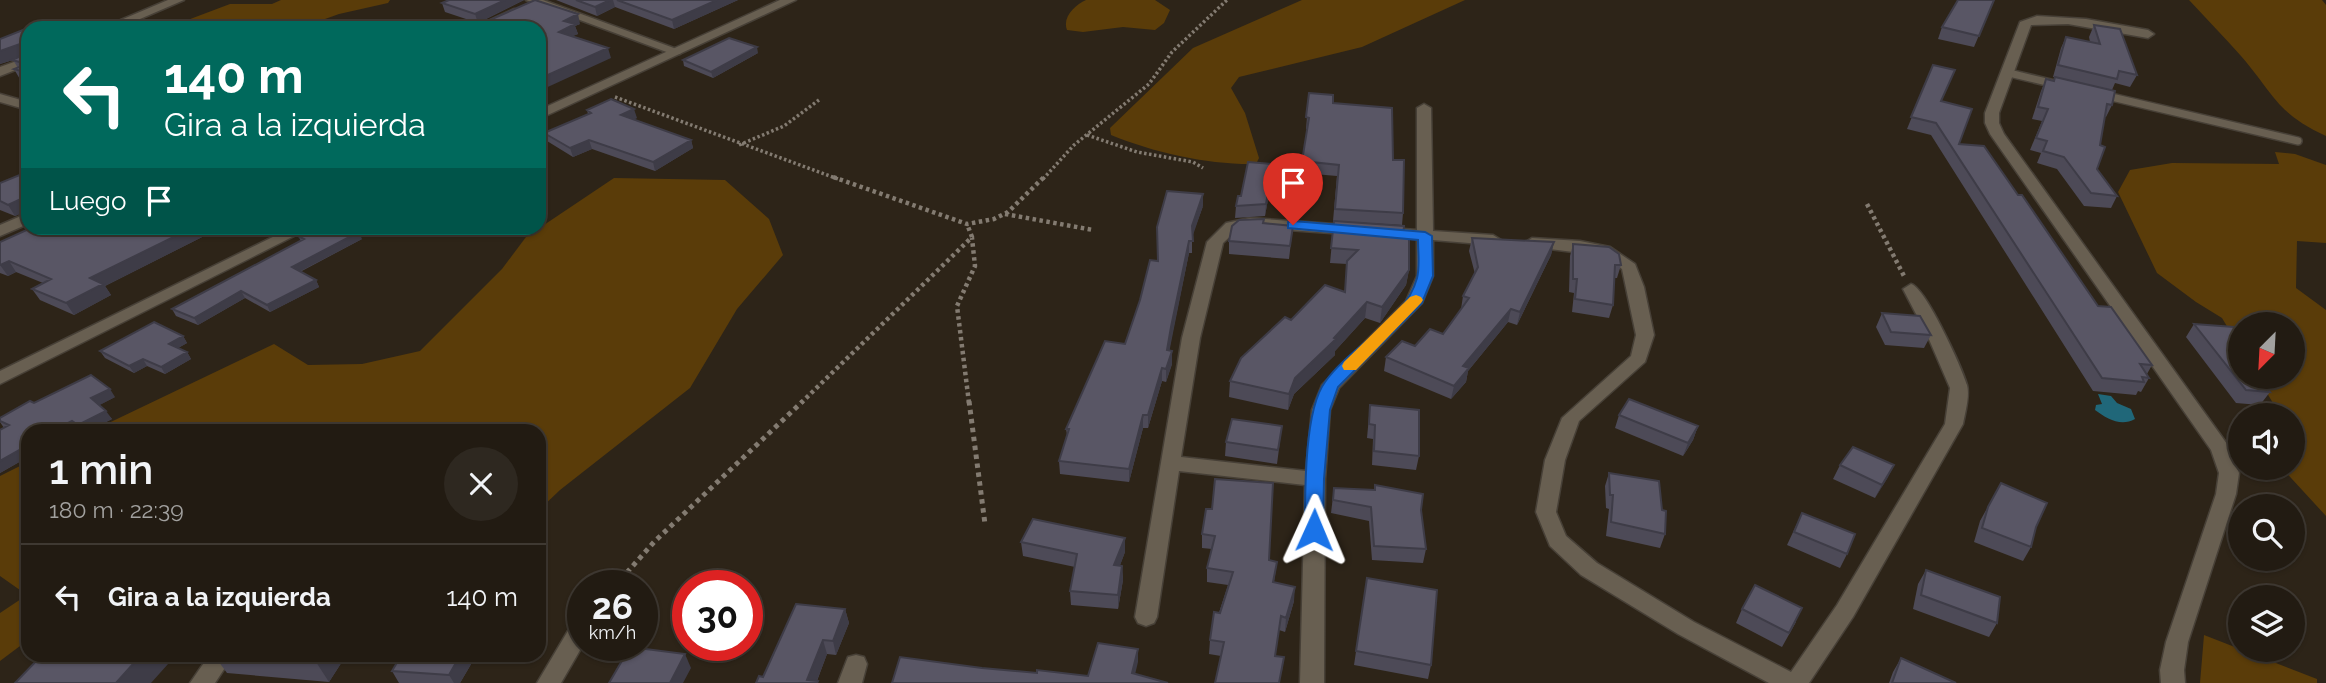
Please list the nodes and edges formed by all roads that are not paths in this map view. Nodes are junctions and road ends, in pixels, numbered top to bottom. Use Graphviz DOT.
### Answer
graph roads {
  1 [pos="178,0"];
  2 [pos="790,0"];
  3 [pos="538,1"];
  4 [pos="126,21"];
  5 [pos="494,21"];
  6 [pos="2148,34"];
  7 [pos="676,51"];
  8 [pos="21,64"];
  9 [pos="0,72"];
  10 [pos="2009,73"];
  11 [pos="2062,85"];
  12 [pos="2088,92"];
  13 [pos="0,98"];
  14 [pos="21,104"];
  15 [pos="1424,108"];
  16 [pos="546,112"];
  17 [pos="2298,141"];
  18 [pos="21,221"];
  19 [pos="0,231"];
  20 [pos="288,235"];
  21 [pos="1425,236"];
  22 [pos="1911,289"];
  23 [pos="0,378"];
  24 [pos="1169,463"];
  25 [pos="1315,479"];
  26 [pos="1146,617"];
  27 [pos="567,652"];
  28 [pos="217,662"];
  29 [pos="202,683"];
  30 [pos="548,683"];
  31 [pos="1312,683"];
  32 [pos="1790,683"];
  33 [pos="1796,683"];
  34 [pos="2173,683"];
  1 -- 4 [label="street"];
  2 -- 7 [label="street"];
  3 -- 5 [label="street"];
  3 -- 7 [label="street"];
  6 -- 10 [label="street"];
  7 -- 16 [label="street"];
  8 -- 9 [label="street"];
  10 -- 11 [label="lane"];
  10 -- 34 [label="street"];
  12 -- 17 [label="lane"];
  13 -- 14 [label="street"];
  15 -- 21 [label="street"];
  18 -- 19 [label="street"];
  20 -- 23 [label="street"];
  21 -- 24 [label="street"];
  21 -- 25 [label="street"];
  21 -- 32 [label="street"];
  22 -- 33 [label="street"];
  24 -- 25 [label="street"];
  24 -- 26 [label="street"];
  25 -- 31 [label="street"];
  27 -- 30 [label="street"];
  28 -- 29 [label="street"];
}
